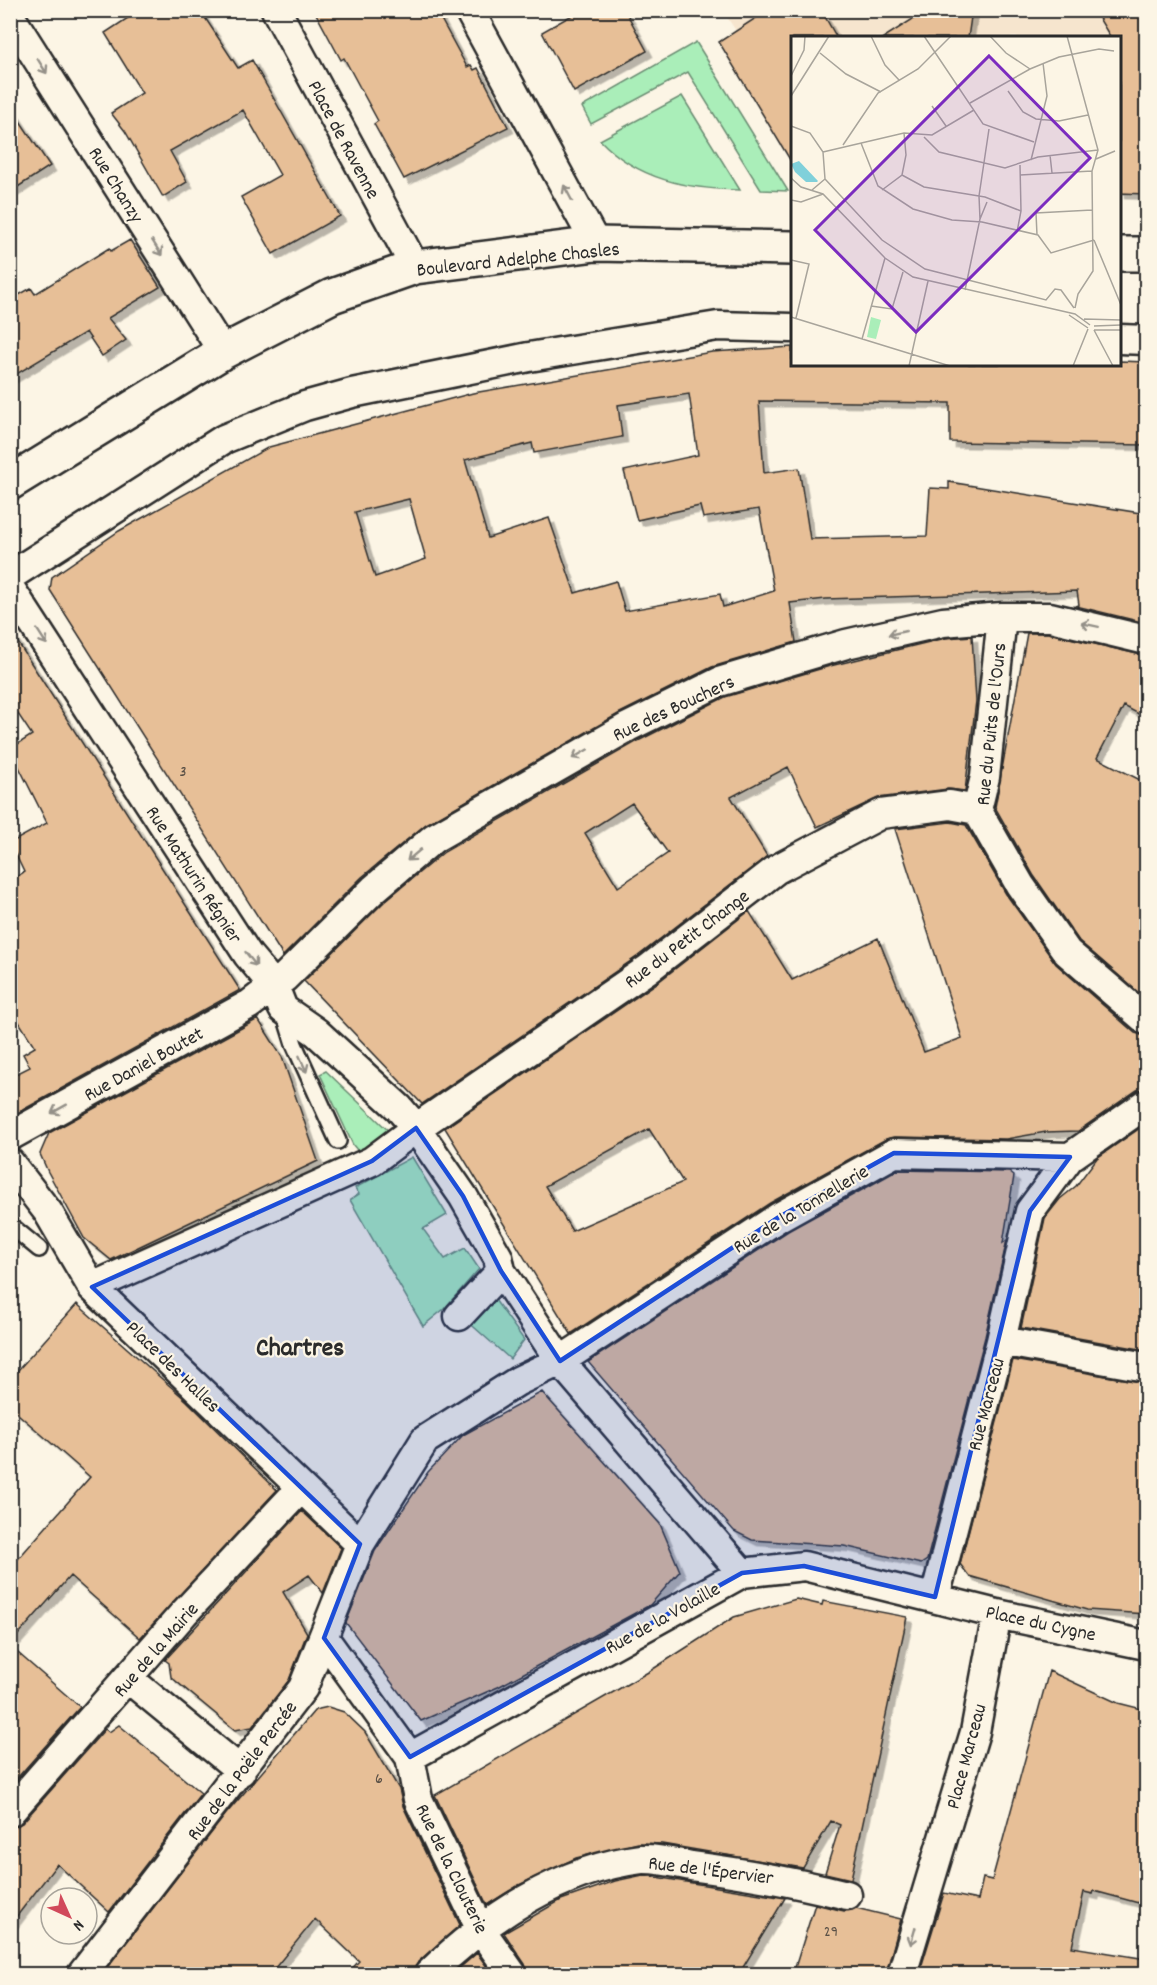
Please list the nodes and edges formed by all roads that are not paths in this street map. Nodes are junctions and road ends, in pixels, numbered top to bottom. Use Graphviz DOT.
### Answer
graph roads {
  1 [pos="276,10"];
  2 [pos="469,10"];
  3 [pos="10,16"];
  4 [pos="596,244"];
  5 [pos="791,248"];
  6 [pos="1121,254"];
  7 [pos="1146,254"];
  8 [pos="415,267"];
  9 [pos="791,328"];
  10 [pos="1121,339"];
  11 [pos="1146,340"];
  12 [pos="223,352"];
  13 [pos="10,483"];
  14 [pos="10,576"];
  15 [pos="10,588"];
  16 [pos="1002,617"];
  17 [pos="1146,639"];
  18 [pos="977,810"];
  19 [pos="278,997"];
  20 [pos="1146,1020"];
  21 [pos="1146,1104"];
  22 [pos="416,1128"];
  23 [pos="10,1136"];
  24 [pos="338,1141"];
  25 [pos="1022,1156"];
  26 [pos="1070,1157"];
  27 [pos="10,1163"];
  28 [pos="1030,1211"];
  29 [pos="10,1225"];
  30 [pos="39,1249"];
  31 [pos="501,1271"];
  32 [pos="92,1287"];
  33 [pos="459,1316"];
  34 [pos="1001,1341"];
  35 [pos="560,1361"];
  36 [pos="1146,1367"];
  37 [pos="301,1488"];
  38 [pos="360,1544"];
  39 [pos="742,1573"];
  40 [pos="935,1596"];
  41 [pos="997,1614"];
  42 [pos="324,1638"];
  43 [pos="1146,1645"];
  44 [pos="129,1679"];
  45 [pos="410,1757"];
  46 [pos="241,1772"];
  47 [pos="10,1812"];
  48 [pos="847,1895"];
  49 [pos="482,1930"];
  50 [pos="82,1974"];
  51 [pos="429,1974"];
  52 [pos="513,1974"];
  53 [pos="902,1974"];
  1 -- 8 [label="street, Place de Ravenne"];
  4 -- 2 [label="street, one-way"];
  3 -- 12 [label="street, Rue Chanzy, one-way"];
  4 -- 5 [label="main road, Boulevard Adelphe Chasles"];
  4 -- 8 [label="main road, Boulevard Adelphe Chasles"];
  6 -- 7 [label="main road"];
  8 -- 12 [label="main road, Boulevard Adelphe Chasles"];
  9 -- 14 [label="street"];
  10 -- 11 [label="street"];
  12 -- 13 [label="main road, Boulevard Adelphe Chasles"];
  15 -- 19 [label="street, Rue Mathurin Régnier, one-way"];
  17 -- 16 [label="street, Rue des Bouchers, one-way"];
  16 -- 18 [label="street, Rue du Puits de l'Ours"];
  16 -- 19 [label="street, Rue des Bouchers, one-way"];
  18 -- 20 [label="street, Rue du Puits de l'Ours"];
  18 -- 22 [label="street, Rue du Petit Change"];
  19 -- 22 [label="street, Rue Mathurin Régnier"];
  19 -- 23 [label="street, Rue Daniel Boutet, one-way"];
  19 -- 24 [label="lane, one-way"];
  21 -- 26 [label="street, Rue Marceau"];
  22 -- 31 [label="street"];
  22 -- 32 [label="street"];
  25 -- 26 [label="street, Rue de la Tonnellerie"];
  25 -- 28 [label="street, Rue Marceau"];
  25 -- 35 [label="street, Rue de la Tonnellerie"];
  26 -- 28 [label="street, Rue Marceau"];
  27 -- 32 [label="street, Place des Halles"];
  28 -- 34 [label="street, Rue Marceau"];
  29 -- 30 [label="lane"];
  31 -- 33 [label="street"];
  31 -- 35 [label="street"];
  32 -- 37 [label="street, Place des Halles"];
  34 -- 36 [label="street"];
  34 -- 40 [label="street, Rue Marceau"];
  35 -- 38 [label="street"];
  35 -- 39 [label="street"];
  37 -- 38 [label="street, Place des Halles"];
  37 -- 44 [label="street, Rue de la Mairie"];
  38 -- 42 [label="street, Rue de la Poële Percée"];
  39 -- 40 [label="street, Rue de la Volaille"];
  39 -- 45 [label="street, Rue de la Volaille"];
  40 -- 41 [label="street, Place du Cygne"];
  41 -- 43 [label="street, Place du Cygne"];
  41 -- 53 [label="street, Place Marceau, one-way"];
  42 -- 45 [label="street, Rue de la Clouterie"];
  42 -- 46 [label="street, Rue de la Poële Percée"];
  44 -- 46 [label="street"];
  44 -- 47 [label="street, Rue de la Mairie"];
  45 -- 49 [label="street, Rue de la Clouterie"];
  46 -- 50 [label="street, Rue de la Poële Percée"];
  48 -- 49 [label="street, Rue de l'Épervier"];
  49 -- 51 [label="street, Rue de l'Épervier"];
  49 -- 52 [label="street, Rue de la Clouterie"];
}
